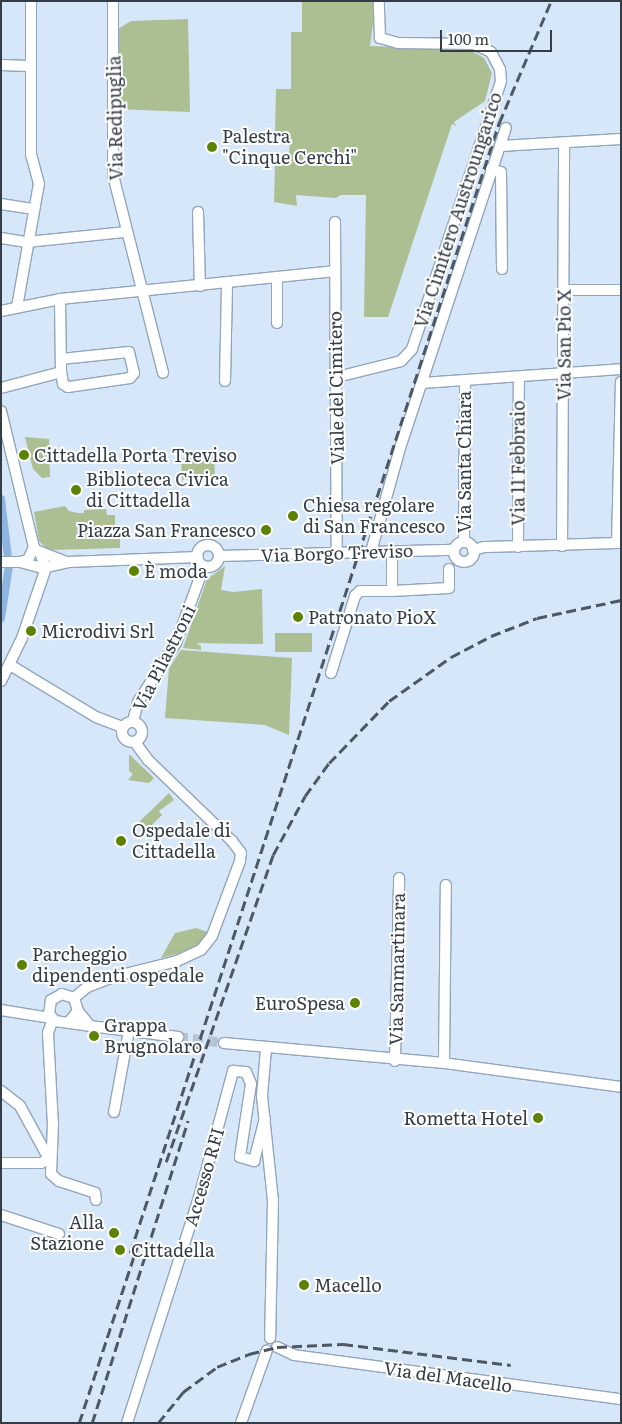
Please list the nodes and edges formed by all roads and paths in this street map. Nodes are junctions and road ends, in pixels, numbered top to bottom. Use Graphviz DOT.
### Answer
graph roads {
  1 [pos="31,1"];
  2 [pos="113,1"];
  3 [pos="379,1"];
  4 [pos="1,65"];
  5 [pos="29,66"];
  6 [pos="506,128"];
  7 [pos="621,139"];
  8 [pos="564,144"];
  9 [pos="500,146"];
  10 [pos="491,169"];
  11 [pos="1,204"];
  12 [pos="34,209"];
  13 [pos="198,212"];
  14 [pos="335,222"];
  15 [pos="126,232"];
  16 [pos="1,238"];
  17 [pos="28,242"];
  18 [pos="502,269"];
  19 [pos="334,271"];
  20 [pos="277,277"];
  21 [pos="227,283"];
  22 [pos="200,286"];
  23 [pos="564,290"];
  24 [pos="621,290"];
  25 [pos="141,292"];
  26 [pos="60,299"];
  27 [pos="17,307"];
  28 [pos="1,311"];
  29 [pos="277,323"];
  30 [pos="61,360"];
  31 [pos="621,369"];
  32 [pos="61,372"];
  33 [pos="163,373"];
  34 [pos="564,374"];
  35 [pos="337,377"];
  36 [pos="519,379"];
  37 [pos="225,382"];
  38 [pos="465,382"];
  39 [pos="621,382"];
  40 [pos="422,383"];
  41 [pos="1,388"];
  42 [pos="1,411"];
  43 [pos="464,542"];
  44 [pos="619,543"];
  45 [pos="562,546"];
  46 [pos="518,547"];
  47 [pos="37,550"];
  48 [pos="454,550"];
  49 [pos="473,550"];
  50 [pos="371,552"];
  51 [pos="392,552"];
  52 [pos="337,554"];
  53 [pos="219,556"];
  54 [pos="201,561"];
  55 [pos="1,562"];
  56 [pos="19,562"];
  57 [pos="67,562"];
  58 [pos="46,568"];
  59 [pos="449,569"];
  60 [pos="392,591"];
  61 [pos="10,665"];
  62 [pos="331,672"];
  63 [pos="1,681"];
  64 [pos="133,721"];
  65 [pos="122,727"];
  66 [pos="135,742"];
  67 [pos="399,878"];
  68 [pos="446,885"];
  69 [pos="74,998"];
  70 [pos="49,1004"];
  71 [pos="1,1010"];
  72 [pos="78,1011"];
  73 [pos="31,1015"];
  74 [pos="52,1018"];
  75 [pos="69,1022"];
  76 [pos="90,1026"];
  77 [pos="130,1030"];
  78 [pos="178,1037"];
  79 [pos="224,1044"];
  80 [pos="266,1049"];
  81 [pos="395,1061"];
  82 [pos="444,1064"];
  83 [pos="621,1087"];
  84 [pos="1,1091"];
  85 [pos="114,1112"];
  86 [pos="265,1118"];
  87 [pos="49,1159"];
  88 [pos="1,1163"];
  89 [pos="96,1200"];
  90 [pos="1,1215"];
  91 [pos="59,1234"];
  92 [pos="272,1348"];
  93 [pos="621,1400"];
  94 [pos="127,1423"];
  95 [pos="241,1423"];
  1 -- 5 [label="street"];
  2 -- 15 [label="street, Via Redipuglia"];
  3 -- 35 [label="street, Via Cimitero Austroungarico"];
  4 -- 5 [label="street"];
  5 -- 12 [label="street"];
  6 -- 9 [label="street"];
  7 -- 8 [label="street"];
  8 -- 9 [label="street"];
  8 -- 23 [label="street, Via San Pio X"];
  9 -- 10 [label="street"];
  10 -- 18 [label="street"];
  10 -- 40 [label="street"];
  11 -- 12 [label="street"];
  12 -- 17 [label="street"];
  13 -- 22 [label="street"];
  14 -- 19 [label="street, Viale del Cimitero"];
  15 -- 17 [label="street"];
  15 -- 25 [label="street, Via Redipuglia"];
  16 -- 17 [label="street"];
  17 -- 27 [label="street"];
  19 -- 20 [label="street"];
  19 -- 35 [label="street, Viale del Cimitero"];
  20 -- 21 [label="street"];
  20 -- 29 [label="street"];
  21 -- 22 [label="street"];
  21 -- 37 [label="street"];
  22 -- 25 [label="street"];
  23 -- 24 [label="street"];
  23 -- 34 [label="street, Via San Pio X"];
  25 -- 26 [label="street"];
  25 -- 33 [label="street, Via Redipuglia"];
  26 -- 27 [label="street"];
  26 -- 30 [label="street"];
  27 -- 28 [label="street"];
  30 -- 32 [label="street"];
  30 -- 32 [label="street"];
  31 -- 34 [label="street"];
  32 -- 41 [label="street"];
  34 -- 36 [label="street"];
  34 -- 45 [label="street, Via San Pio X"];
  35 -- 52 [label="street, Viale del Cimitero"];
  36 -- 38 [label="street"];
  36 -- 46 [label="street, Via 11 Febbraio"];
  38 -- 40 [label="street"];
  38 -- 43 [label="street, Via Santa Chiara"];
  39 -- 44 [label="street"];
  40 -- 50 [label="street"];
  42 -- 47 [label="street"];
  43 -- 48 [label="street"];
  43 -- 49 [label="street"];
  44 -- 45 [label="street, Via Borgo Treviso"];
  45 -- 46 [label="street, Via Borgo Treviso"];
  46 -- 49 [label="street, Via Borgo Treviso"];
  47 -- 56 [label="street"];
  47 -- 57 [label="street, Via Borgo Treviso"];
  47 -- 58 [label="street"];
  48 -- 49 [label="street, Via Borgo Treviso"];
  48 -- 51 [label="street, Via Borgo Treviso"];
  50 -- 51 [label="street, Via Borgo Treviso"];
  50 -- 52 [label="street, Via Borgo Treviso"];
  51 -- 60 [label="street"];
  52 -- 53 [label="street, Via Borgo Treviso"];
  53 -- 54 [label="street"];
  53 -- 54 [label="street, Via Borgo Treviso"];
  54 -- 57 [label="street, Via Borgo Treviso"];
  54 -- 64 [label="street, Via Pilastroni"];
  55 -- 56 [label="street, Via Borgo Treviso"];
  56 -- 58 [label="street, Via Borgo Treviso"];
  57 -- 58 [label="street, Via Borgo Treviso"];
  58 -- 61 [label="street"];
  59 -- 60 [label="street"];
  60 -- 62 [label="street"];
  61 -- 63 [label="street"];
  61 -- 65 [label="street"];
  64 -- 65 [label="street"];
  64 -- 66 [label="street"];
  65 -- 66 [label="street"];
  66 -- 69 [label="street"];
  67 -- 81 [label="street, Via Sanmartinara"];
  68 -- 82 [label="street"];
  69 -- 70 [label="street"];
  69 -- 72 [label="street"];
  70 -- 73 [label="street"];
  70 -- 74 [label="street"];
  71 -- 73 [label="street"];
  72 -- 75 [label="street"];
  72 -- 76 [label="street"];
  73 -- 74 [label="street"];
  74 -- 75 [label="street"];
  74 -- 87 [label="street"];
  75 -- 76 [label="street"];
  76 -- 77 [label="street"];
  77 -- 78 [label="street"];
  77 -- 85 [label="street"];
  79 -- 80 [label="street, Via Sanmartinara"];
  80 -- 81 [label="street, Via Sanmartinara"];
  80 -- 86 [label="street"];
  81 -- 82 [label="street, Via Sanmartinara"];
  82 -- 83 [label="street, Via Sanmartinara"];
  84 -- 87 [label="street"];
  86 -- 92 [label="street"];
  86 -- 94 [label="street, Accesso RFI"];
  87 -- 88 [label="street"];
  87 -- 89 [label="street"];
  90 -- 91 [label="street"];
  92 -- 93 [label="street, Via del Macello"];
  92 -- 95 [label="street"];
}
